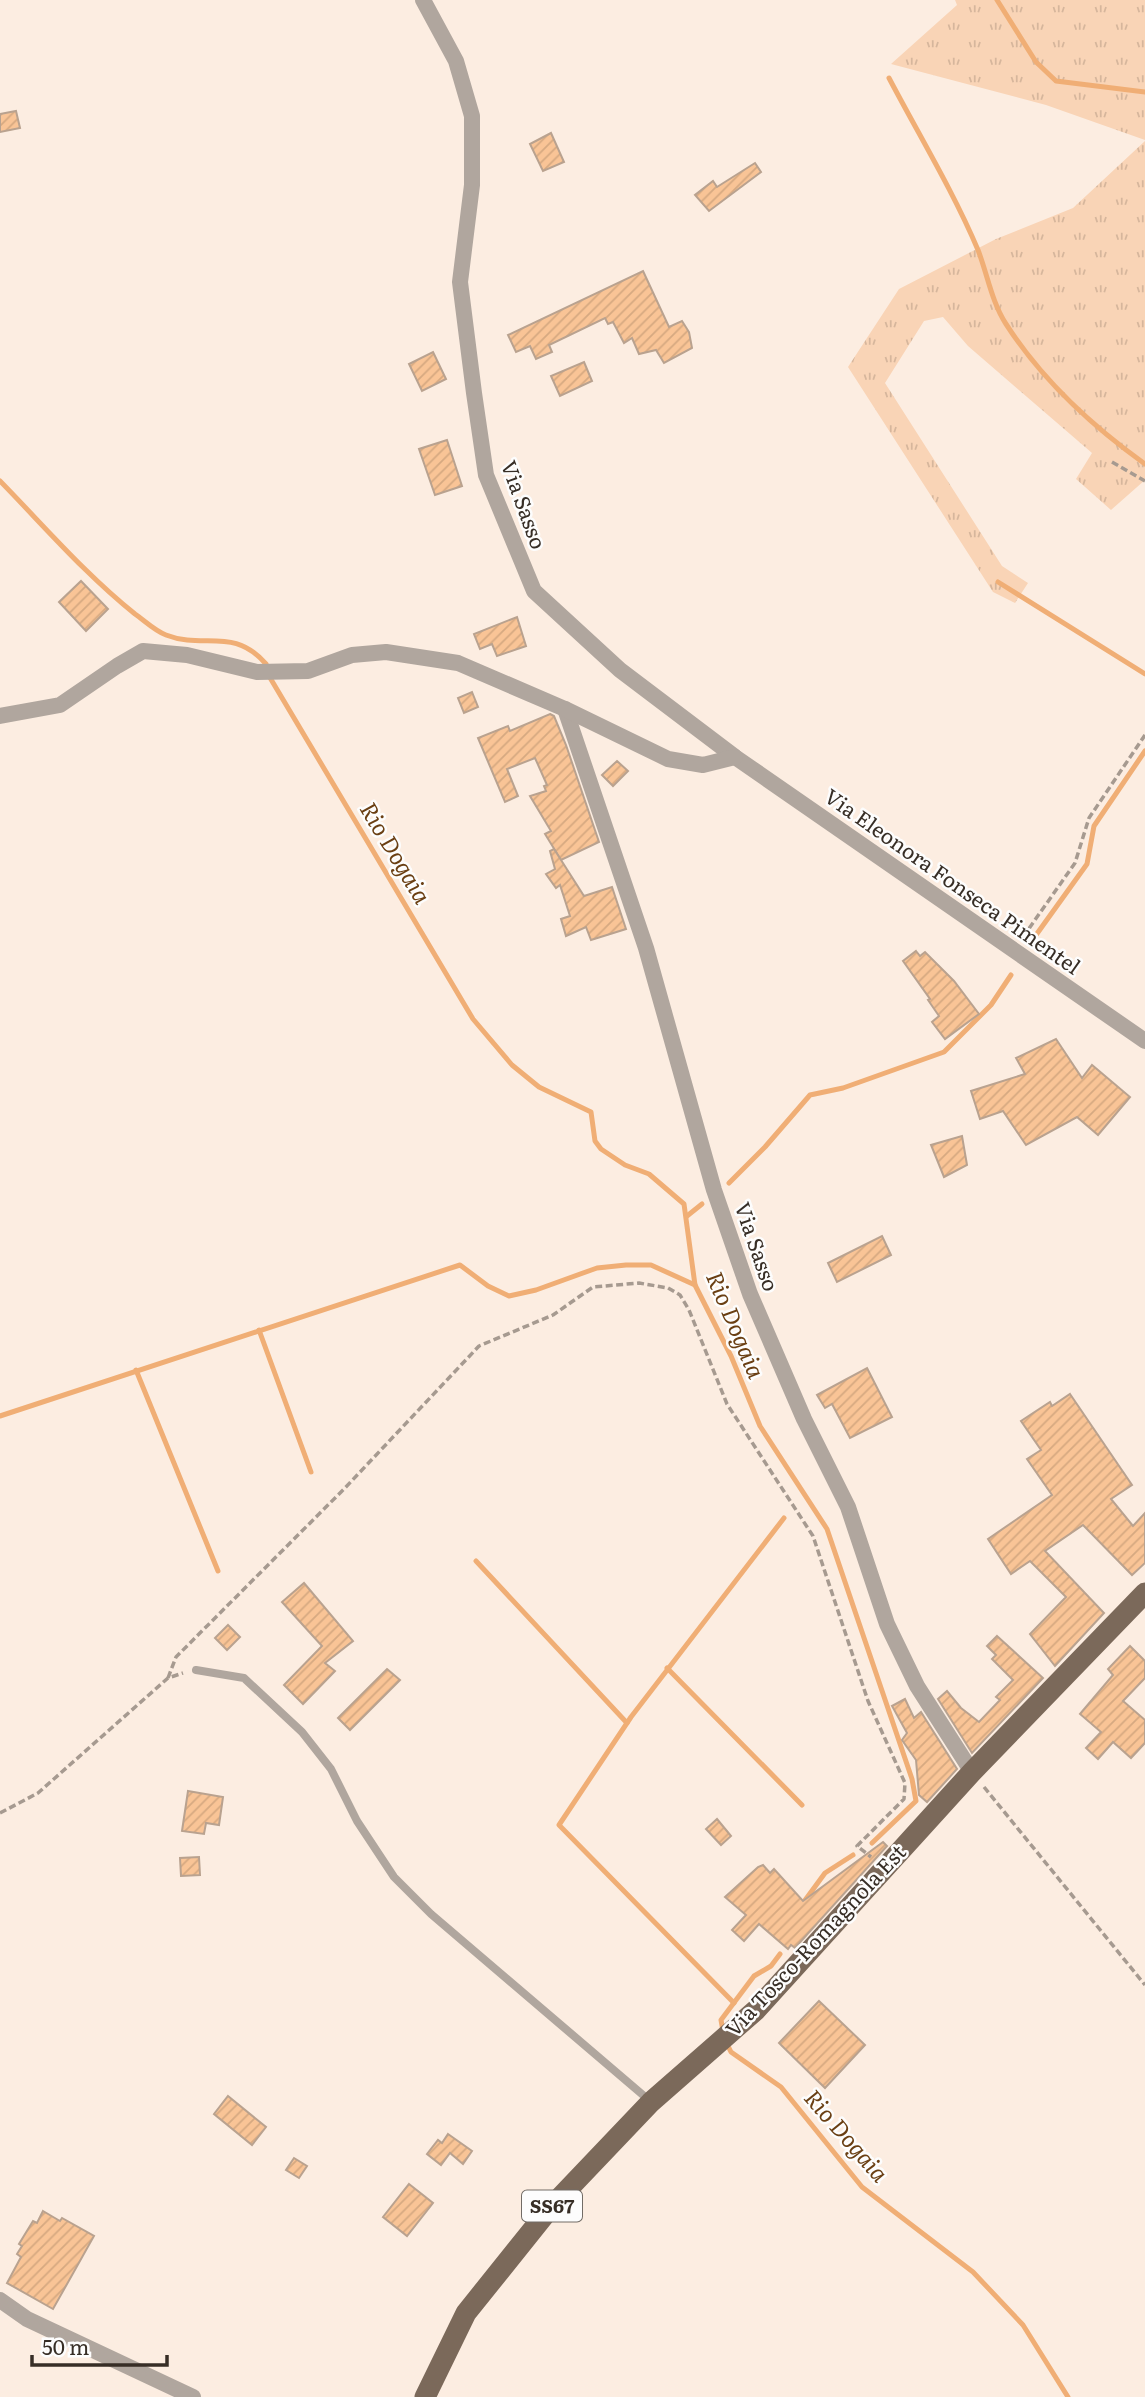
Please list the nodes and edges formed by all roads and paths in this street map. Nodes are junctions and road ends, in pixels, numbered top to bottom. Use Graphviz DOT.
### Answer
graph roads {
  1 [pos="422,0"];
  2 [pos="1112,462"];
  3 [pos="1145,481"];
  4 [pos="565,709"];
  5 [pos="0,716"];
  6 [pos="1145,735"];
  7 [pos="736,757"];
  8 [pos="1014,950"];
  9 [pos="1145,1041"];
  10 [pos="1145,1593"];
  11 [pos="196,1670"];
  12 [pos="168,1678"];
  13 [pos="972,1772"];
  14 [pos="0,1813"];
  15 [pos="885,1869"];
  16 [pos="1145,1985"];
  17 [pos="651,2102"];
  18 [pos="0,2300"];
  19 [pos="193,2397"];
  20 [pos="425,2397"];
  1 -- 7 [label="street, Via Sasso"];
  2 -- 3 [label="path"];
  4 -- 5 [label="street"];
  4 -- 7 [label="street"];
  4 -- 13 [label="street, Via Sasso"];
  6 -- 8 [label="path"];
  7 -- 8 [label="street, Via Eleonora Fonseca Pimentel"];
  8 -- 9 [label="street, Via Eleonora Fonseca Pimentel"];
  10 -- 13 [label="main road, Via Tosco-Romagnola Est"];
  11 -- 12 [label="path"];
  11 -- 17 [label="lane"];
  12 -- 14 [label="path"];
  12 -- 15 [label="path"];
  13 -- 15 [label="main road, Via Tosco-Romagnola Est"];
  13 -- 16 [label="path"];
  15 -- 17 [label="main road, Via Tosco-Romagnola Est / SS67"];
  17 -- 20 [label="main road, Via Tosco-Romagnola Est / SS67"];
  18 -- 19 [label="street"];
}
